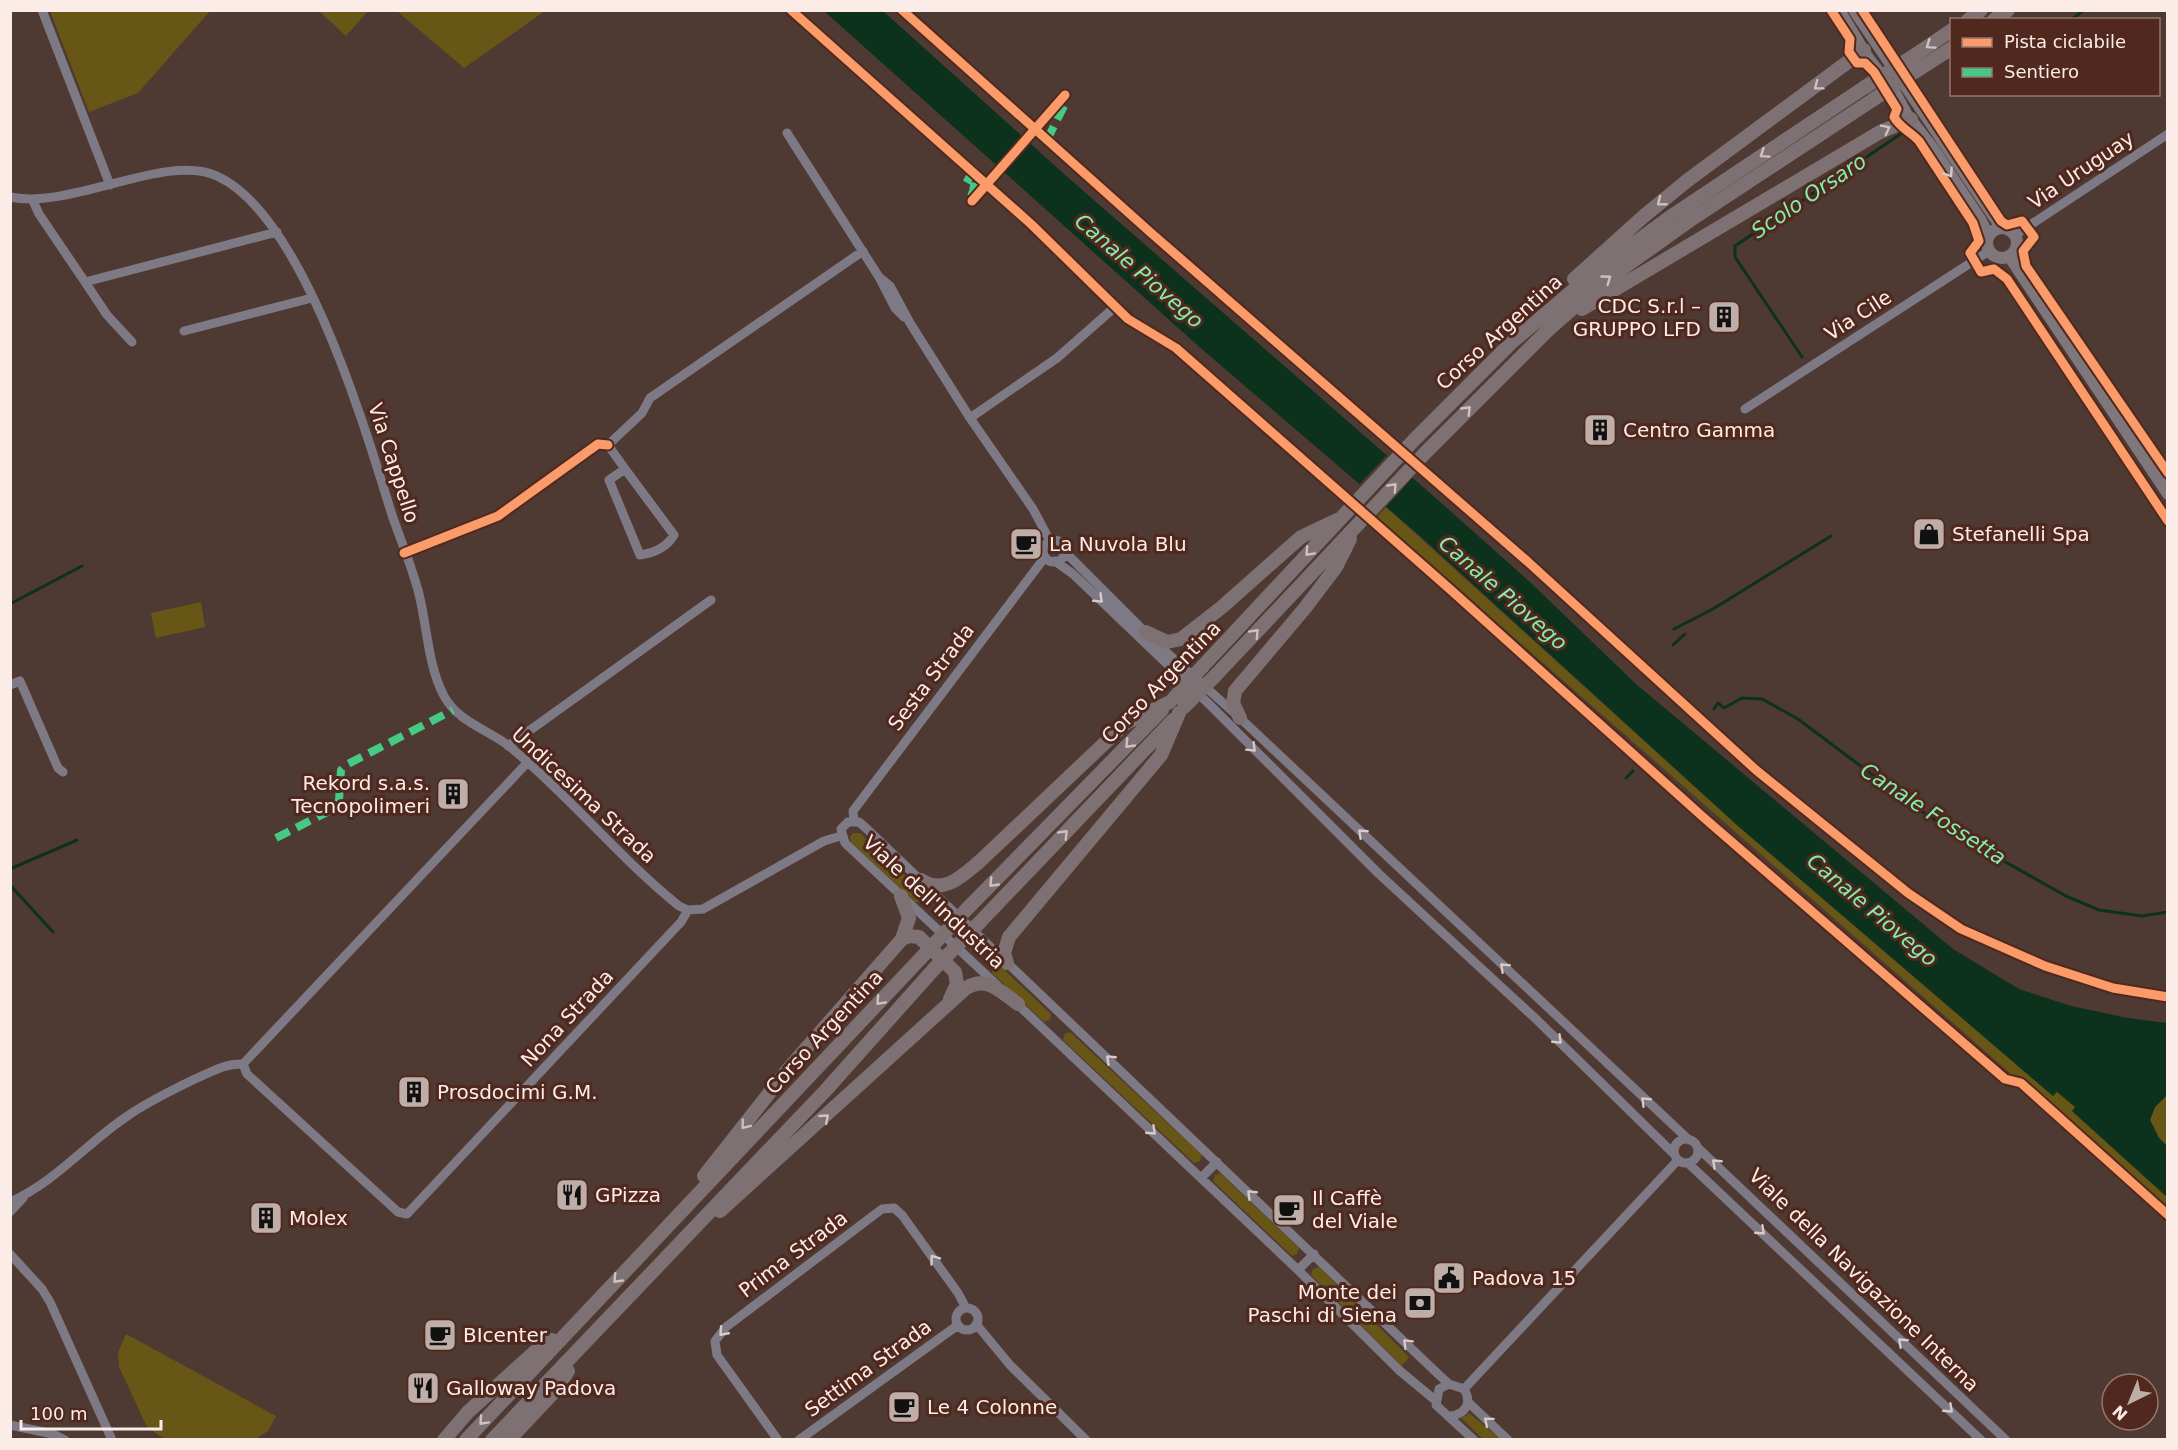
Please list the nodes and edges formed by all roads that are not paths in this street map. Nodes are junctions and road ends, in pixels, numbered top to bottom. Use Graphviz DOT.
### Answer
graph roads {
  1 [pos="42,10"];
  2 [pos="1839,10"];
  3 [pos="1854,10"];
  4 [pos="1950,31"];
  5 [pos="1878,46"];
  6 [pos="1950,49"];
  7 [pos="1864,50"];
  8 [pos="1914,113"];
  9 [pos="788,133"];
  10 [pos="2168,134"];
  11 [pos="110,185"];
  12 [pos="10,197"];
  13 [pos="33,201"];
  14 [pos="2001,227"];
  15 [pos="278,232"];
  16 [pos="1988,235"];
  17 [pos="2015,235"];
  18 [pos="863,251"];
  19 [pos="1989,251"];
  20 [pos="2009,256"];
  21 [pos="85,282"];
  22 [pos="312,298"];
  23 [pos="1115,307"];
  24 [pos="184,331"];
  25 [pos="1547,331"];
  26 [pos="132,342"];
  27 [pos="1511,343"];
  28 [pos="1746,409"];
  29 [pos="970,418"];
  30 [pos="625,469"];
  31 [pos="2168,494"];
  32 [pos="1344,514"];
  33 [pos="1359,523"];
  34 [pos="1050,541"];
  35 [pos="1064,551"];
  36 [pos="1050,559"];
  37 [pos="711,600"];
  38 [pos="1146,632"];
  39 [pos="10,685"];
  40 [pos="1172,700"];
  41 [pos="453,710"];
  42 [pos="1182,710"];
  43 [pos="1240,718"];
  44 [pos="508,746"];
  45 [pos="527,763"];
  46 [pos="63,772"];
  47 [pos="854,821"];
  48 [pos="841,836"];
  49 [pos="1398,867"];
  50 [pos="1376,870"];
  51 [pos="921,880"];
  52 [pos="1415,882"];
  53 [pos="901,896"];
  54 [pos="1408,899"];
  55 [pos="688,910"];
  56 [pos="902,939"];
  57 [pos="1007,963"];
  58 [pos="949,1001"];
  59 [pos="1018,1004"];
  60 [pos="1547,1007"];
  61 [pos="1536,1019"];
  62 [pos="243,1064"];
  63 [pos="1689,1140"];
  64 [pos="1697,1147"];
  65 [pos="1676,1157"];
  66 [pos="1217,1162"];
  67 [pos="1688,1163"];
  68 [pos="1201,1178"];
  69 [pos="27,1194"];
  70 [pos="10,1202"];
  71 [pos="10,1212"];
  72 [pos="642,1253"];
  73 [pos="10,1254"];
  74 [pos="1314,1254"];
  75 [pos="10,1265"];
  76 [pos="657,1269"];
  77 [pos="1299,1270"];
  78 [pos="30,1275"];
  79 [pos="966,1308"];
  80 [pos="976,1324"];
  81 [pos="958,1325"];
  82 [pos="572,1327"];
  83 [pos="588,1342"];
  84 [pos="1449,1384"];
  85 [pos="1464,1389"];
  86 [pos="1435,1400"];
  87 [pos="1468,1402"];
  88 [pos="1451,1416"];
  89 [pos="10,1425"];
  90 [pos="1977,1438"];
  91 [pos="65,1440"];
  92 [pos="112,1440"];
  93 [pos="444,1440"];
  94 [pos="466,1440"];
  95 [pos="492,1440"];
  96 [pos="509,1440"];
  97 [pos="778,1440"];
  98 [pos="799,1440"];
  99 [pos="1086,1440"];
  100 [pos="1474,1440"];
  101 [pos="1509,1440"];
  102 [pos="2006,1440"];
  1 -- 11 [label="street"];
  2 -- 7 [label="main road"];
  3 -- 5 [label="main road"];
  4 -- 27 [label="highway, Corso Argentina, one-way, bridge"];
  5 -- 7 [label="main road"];
  5 -- 8 [label="main road"];
  25 -- 6 [label="highway, Corso Argentina, one-way, bridge"];
  7 -- 8 [label="main road"];
  7 -- 27 [label="highway, one-way"];
  8 -- 14 [label="main road"];
  8 -- 16 [label="main road, one-way"];
  25 -- 8 [label="highway, one-way"];
  9 -- 18 [label="street, Viale della Navigazione Interna"];
  10 -- 17 [label="street, Via Uruguay"];
  11 -- 13 [label="street, Via Cappello"];
  11 -- 15 [label="street, Via Cappello"];
  12 -- 13 [label="street, Via Cappello"];
  13 -- 21 [label="street"];
  14 -- 16 [label="main road"];
  14 -- 17 [label="main road"];
  15 -- 21 [label="street"];
  15 -- 22 [label="street, Via Cappello"];
  16 -- 19 [label="main road"];
  17 -- 20 [label="main road"];
  18 -- 29 [label="street, Viale della Navigazione Interna"];
  18 -- 30 [label="street"];
  19 -- 20 [label="main road"];
  19 -- 28 [label="street, Via Cile"];
  20 -- 31 [label="main road"];
  21 -- 26 [label="street"];
  22 -- 24 [label="street"];
  22 -- 41 [label="street, Via Cappello"];
  23 -- 29 [label="street"];
  33 -- 25 [label="highway, Corso Argentina, one-way"];
  27 -- 32 [label="highway, Corso Argentina"];
  29 -- 34 [label="street, Viale della Navigazione Interna"];
  30 -- 30 [label="street"];
  32 -- 38 [label="highway"];
  32 -- 40 [label="highway, Corso Argentina, one-way, bridge"];
  42 -- 33 [label="highway, Corso Argentina, one-way, bridge"];
  33 -- 43 [label="highway"];
  34 -- 35 [label="street, Viale della Navigazione Interna"];
  34 -- 36 [label="street"];
  35 -- 36 [label="street"];
  35 -- 38 [label="street, Viale della Navigazione Interna"];
  36 -- 47 [label="street, Sesta Strada"];
  36 -- 50 [label="street, Viale della Navigazione Interna, one-way"];
  37 -- 44 [label="street"];
  38 -- 43 [label="street, Viale della Navigazione Interna"];
  39 -- 46 [label="street"];
  40 -- 51 [label="highway"];
  40 -- 72 [label="highway, Corso Argentina, one-way, bridge"];
  41 -- 44 [label="street, Undicesima Strada"];
  42 -- 57 [label="highway"];
  76 -- 42 [label="highway, Corso Argentina, one-way, bridge"];
  49 -- 43 [label="street, Viale della Navigazione Interna, one-way"];
  44 -- 45 [label="street, Undicesima Strada"];
  45 -- 55 [label="street, Undicesima Strada"];
  45 -- 62 [label="street"];
  47 -- 48 [label="street, Viale dell'Industria"];
  47 -- 51 [label="street, Viale dell'Industria"];
  48 -- 53 [label="street, Viale dell'Industria"];
  48 -- 55 [label="street"];
  49 -- 50 [label="street"];
  49 -- 52 [label="street, Viale della Navigazione Interna"];
  50 -- 54 [label="street, Viale della Navigazione Interna"];
  51 -- 57 [label="street, Viale dell'Industria"];
  52 -- 54 [label="street"];
  60 -- 52 [label="street, Viale della Navigazione Interna, one-way"];
  53 -- 56 [label="highway"];
  53 -- 59 [label="street, Viale dell'Industria"];
  54 -- 61 [label="street, Viale della Navigazione Interna"];
  55 -- 62 [label="street, Nona Strada"];
  56 -- 58 [label="highway"];
  56 -- 72 [label="highway, one-way"];
  66 -- 57 [label="street, Viale dell'Industria, one-way"];
  58 -- 59 [label="highway"];
  76 -- 58 [label="highway, one-way"];
  59 -- 68 [label="street, Viale dell'Industria, one-way"];
  60 -- 61 [label="street"];
  63 -- 60 [label="street, Viale della Navigazione Interna, one-way"];
  61 -- 65 [label="street, Viale della Navigazione Interna, one-way"];
  62 -- 69 [label="street"];
  63 -- 64 [label="street, Viale della Navigazione Interna"];
  63 -- 65 [label="street"];
  64 -- 67 [label="street"];
  102 -- 64 [label="street, Viale della Navigazione Interna, one-way"];
  65 -- 67 [label="street, Viale della Navigazione Interna"];
  65 -- 85 [label="street"];
  66 -- 68 [label="street"];
  74 -- 66 [label="street, Viale dell'Industria, one-way"];
  67 -- 90 [label="street, Viale della Navigazione Interna, one-way"];
  68 -- 77 [label="street, Viale dell'Industria"];
  69 -- 70 [label="street"];
  69 -- 71 [label="street"];
  72 -- 82 [label="highway, Corso Argentina, one-way"];
  73 -- 78 [label="street"];
  74 -- 77 [label="street"];
  84 -- 74 [label="street, Viale dell'Industria, one-way"];
  75 -- 78 [label="street"];
  76 -- 83 [label="highway, Corso Argentina"];
  77 -- 86 [label="street, Viale dell'Industria"];
  78 -- 92 [label="street"];
  79 -- 80 [label="street, Prima Strada"];
  79 -- 81 [label="street"];
  79 -- 97 [label="street, Prima Strada, one-way"];
  80 -- 81 [label="street"];
  80 -- 99 [label="street, Prima Strada"];
  81 -- 98 [label="street, Settima Strada"];
  82 -- 93 [label="highway"];
  82 -- 94 [label="highway, Corso Argentina, one-way"];
  83 -- 95 [label="highway, Corso Argentina"];
  83 -- 96 [label="highway"];
  84 -- 85 [label="street, Viale dell'Industria"];
  84 -- 86 [label="street"];
  85 -- 87 [label="street"];
  86 -- 88 [label="street, Viale dell'Industria"];
  87 -- 88 [label="street"];
  101 -- 87 [label="street, one-way"];
  88 -- 100 [label="street, Viale dell'Industria"];
  89 -- 91 [label="street"];
}
